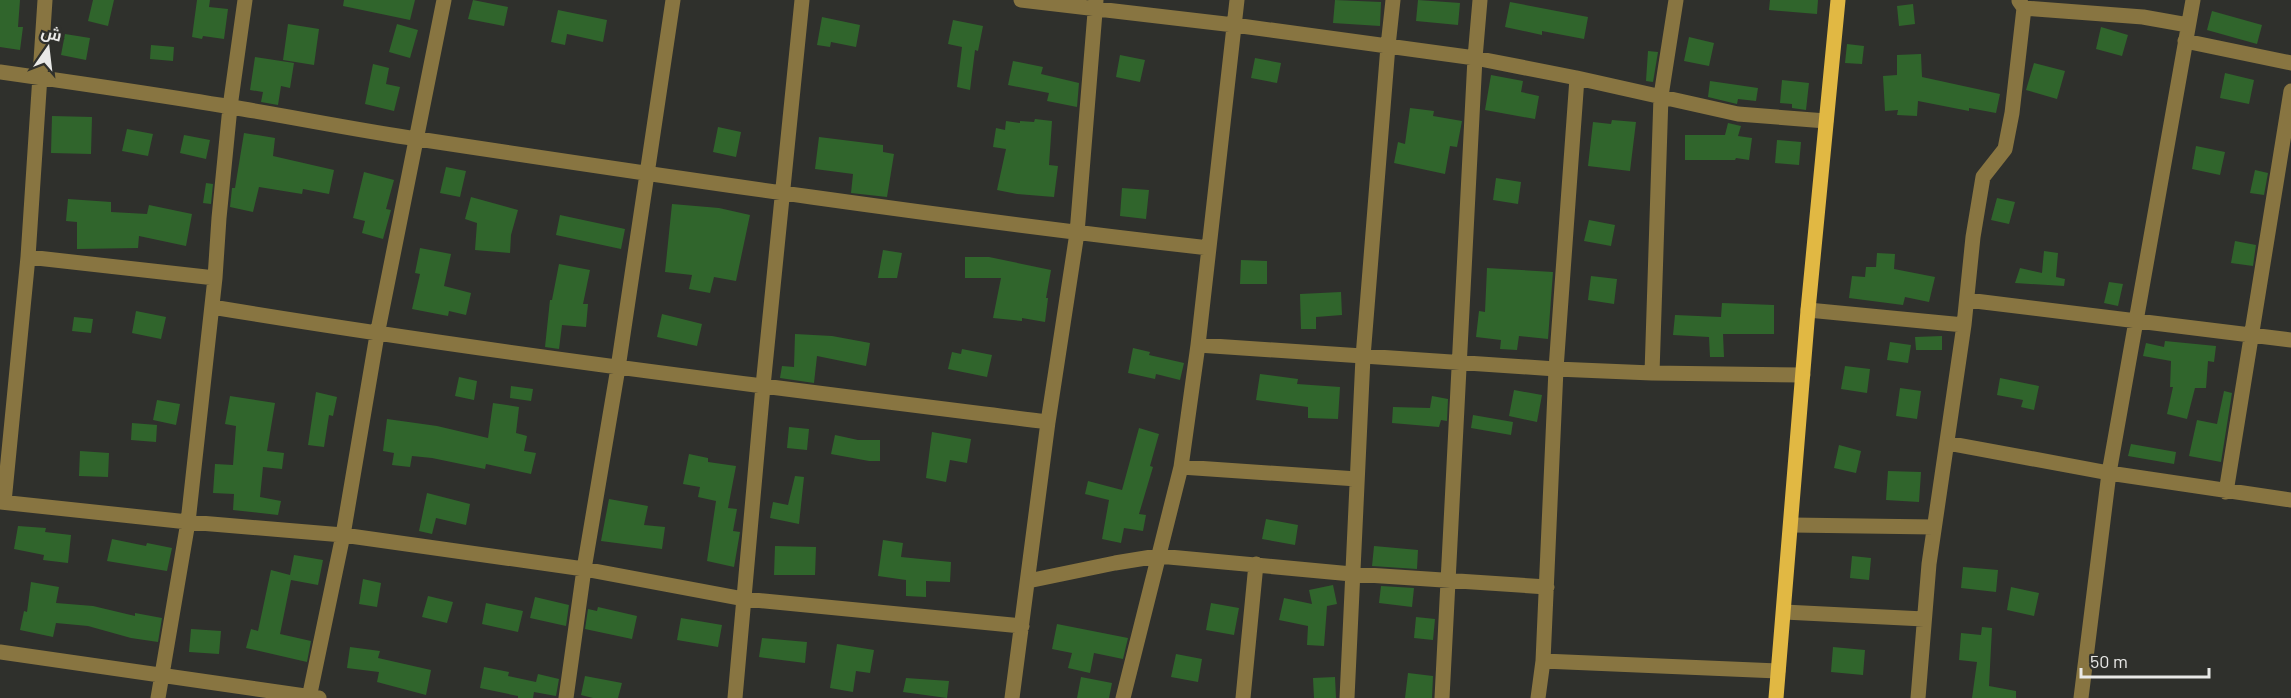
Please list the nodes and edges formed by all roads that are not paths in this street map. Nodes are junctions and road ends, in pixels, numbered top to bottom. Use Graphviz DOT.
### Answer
graph roads {
  1 [pos="45,0"];
  2 [pos="245,0"];
  3 [pos="444,0"];
  4 [pos="673,0"];
  5 [pos="802,0"];
  6 [pos="1021,0"];
  7 [pos="1237,0"];
  8 [pos="1393,0"];
  9 [pos="1480,0"];
  10 [pos="1676,0"];
  11 [pos="1838,0"];
  12 [pos="2193,0"];
  13 [pos="1096,4"];
  14 [pos="2021,4"];
  15 [pos="2094,6"];
  16 [pos="1234,25"];
  17 [pos="2188,25"];
  18 [pos="2186,41"];
  19 [pos="1388,46"];
  20 [pos="1475,58"];
  21 [pos="2291,63"];
  22 [pos="0,72"];
  23 [pos="40,78"];
  24 [pos="1577,78"];
  25 [pos="2291,91"];
  26 [pos="1661,96"];
  27 [pos="230,107"];
  28 [pos="1826,121"];
  29 [pos="416,139"];
  30 [pos="648,172"];
  31 [pos="783,194"];
  32 [pos="1077,233"];
  33 [pos="1209,248"];
  34 [pos="28,257"];
  35 [pos="215,278"];
  36 [pos="1967,300"];
  37 [pos="212,307"];
  38 [pos="1808,310"];
  39 [pos="2135,320"];
  40 [pos="1964,326"];
  41 [pos="377,335"];
  42 [pos="2252,335"];
  43 [pos="2291,340"];
  44 [pos="1198,345"];
  45 [pos="1363,357"];
  46 [pos="1460,362"];
  47 [pos="618,368"];
  48 [pos="1556,369"];
  49 [pos="1652,373"];
  50 [pos="1803,375"];
  51 [pos="763,386"];
  52 [pos="1048,422"];
  53 [pos="1947,443"];
  54 [pos="1181,467"];
  55 [pos="2109,473"];
  56 [pos="1357,479"];
  57 [pos="2226,492"];
  58 [pos="2291,500"];
  59 [pos="2,502"];
  60 [pos="188,522"];
  61 [pos="1792,525"];
  62 [pos="1934,527"];
  63 [pos="343,535"];
  64 [pos="1158,556"];
  65 [pos="1256,564"];
  66 [pos="584,569"];
  67 [pos="1352,574"];
  68 [pos="1028,581"];
  69 [pos="1449,581"];
  70 [pos="1547,587"];
  71 [pos="744,599"];
  72 [pos="1784,612"];
  73 [pos="1924,619"];
  74 [pos="1022,626"];
  75 [pos="0,652"];
  76 [pos="1543,661"];
  77 [pos="1778,670"];
  78 [pos="162,675"];
  79 [pos="158,698"];
  80 [pos="312,698"];
  81 [pos="566,698"];
  82 [pos="735,698"];
  83 [pos="1012,698"];
  84 [pos="1123,698"];
  85 [pos="1243,698"];
  86 [pos="1347,698"];
  87 [pos="1442,698"];
  88 [pos="1538,698"];
  89 [pos="1776,698"];
  90 [pos="1918,698"];
  91 [pos="2081,698"];
  1 -- 23 [label="street"];
  2 -- 27 [label="street"];
  3 -- 29 [label="street"];
  4 -- 30 [label="street"];
  5 -- 31 [label="street"];
  6 -- 13 [label="street"];
  7 -- 16 [label="street"];
  8 -- 19 [label="street"];
  9 -- 20 [label="street"];
  10 -- 26 [label="street"];
  11 -- 28 [label="main road"];
  12 -- 17 [label="street"];
  13 -- 16 [label="street"];
  13 -- 32 [label="street"];
  14 -- 15 [label="street"];
  14 -- 36 [label="street"];
  15 -- 17 [label="street"];
  16 -- 19 [label="street"];
  16 -- 33 [label="street"];
  17 -- 18 [label="street"];
  18 -- 21 [label="street"];
  18 -- 39 [label="street"];
  19 -- 20 [label="street"];
  19 -- 45 [label="street"];
  20 -- 24 [label="street"];
  20 -- 46 [label="street"];
  22 -- 23 [label="street"];
  23 -- 27 [label="street"];
  23 -- 34 [label="street"];
  24 -- 26 [label="street"];
  24 -- 48 [label="street"];
  25 -- 42 [label="street"];
  26 -- 28 [label="street"];
  26 -- 49 [label="street"];
  27 -- 29 [label="street"];
  27 -- 35 [label="street"];
  28 -- 38 [label="main road"];
  29 -- 30 [label="street"];
  29 -- 41 [label="street"];
  30 -- 31 [label="street"];
  30 -- 47 [label="street"];
  31 -- 32 [label="street"];
  31 -- 51 [label="street"];
  32 -- 33 [label="street"];
  32 -- 52 [label="street"];
  33 -- 44 [label="street"];
  34 -- 35 [label="street"];
  34 -- 59 [label="street"];
  35 -- 37 [label="street"];
  36 -- 39 [label="street"];
  36 -- 40 [label="street"];
  37 -- 41 [label="street"];
  37 -- 60 [label="street"];
  38 -- 40 [label="street"];
  38 -- 50 [label="main road"];
  39 -- 42 [label="street"];
  39 -- 55 [label="street"];
  40 -- 53 [label="street"];
  41 -- 47 [label="street"];
  41 -- 63 [label="street"];
  42 -- 43 [label="street"];
  42 -- 57 [label="street"];
  44 -- 45 [label="street"];
  44 -- 54 [label="street"];
  45 -- 46 [label="street"];
  45 -- 56 [label="street"];
  46 -- 48 [label="street"];
  46 -- 69 [label="street"];
  47 -- 51 [label="street"];
  47 -- 66 [label="street"];
  48 -- 49 [label="street"];
  48 -- 70 [label="street"];
  49 -- 50 [label="street"];
  50 -- 61 [label="main road"];
  51 -- 52 [label="street"];
  51 -- 71 [label="street"];
  52 -- 68 [label="street"];
  53 -- 55 [label="street"];
  53 -- 62 [label="street"];
  54 -- 56 [label="street"];
  54 -- 64 [label="street"];
  55 -- 57 [label="street"];
  55 -- 91 [label="street"];
  56 -- 67 [label="street"];
  57 -- 58 [label="street"];
  59 -- 60 [label="street"];
  60 -- 63 [label="street"];
  60 -- 78 [label="street"];
  61 -- 62 [label="street"];
  61 -- 72 [label="main road"];
  62 -- 73 [label="street"];
  63 -- 66 [label="street"];
  63 -- 80 [label="street"];
  64 -- 65 [label="street"];
  64 -- 68 [label="street"];
  64 -- 84 [label="street"];
  65 -- 67 [label="street"];
  65 -- 85 [label="street"];
  66 -- 71 [label="street"];
  66 -- 81 [label="street"];
  67 -- 69 [label="street"];
  67 -- 86 [label="street"];
  68 -- 74 [label="street"];
  69 -- 70 [label="street"];
  69 -- 87 [label="street"];
  70 -- 76 [label="street"];
  71 -- 74 [label="street"];
  71 -- 82 [label="street"];
  72 -- 73 [label="street"];
  72 -- 77 [label="main road"];
  73 -- 90 [label="street"];
  74 -- 83 [label="street"];
  75 -- 78 [label="street"];
  76 -- 77 [label="street"];
  76 -- 88 [label="street"];
  77 -- 89 [label="main road"];
  78 -- 79 [label="street"];
  78 -- 80 [label="street"];
}
